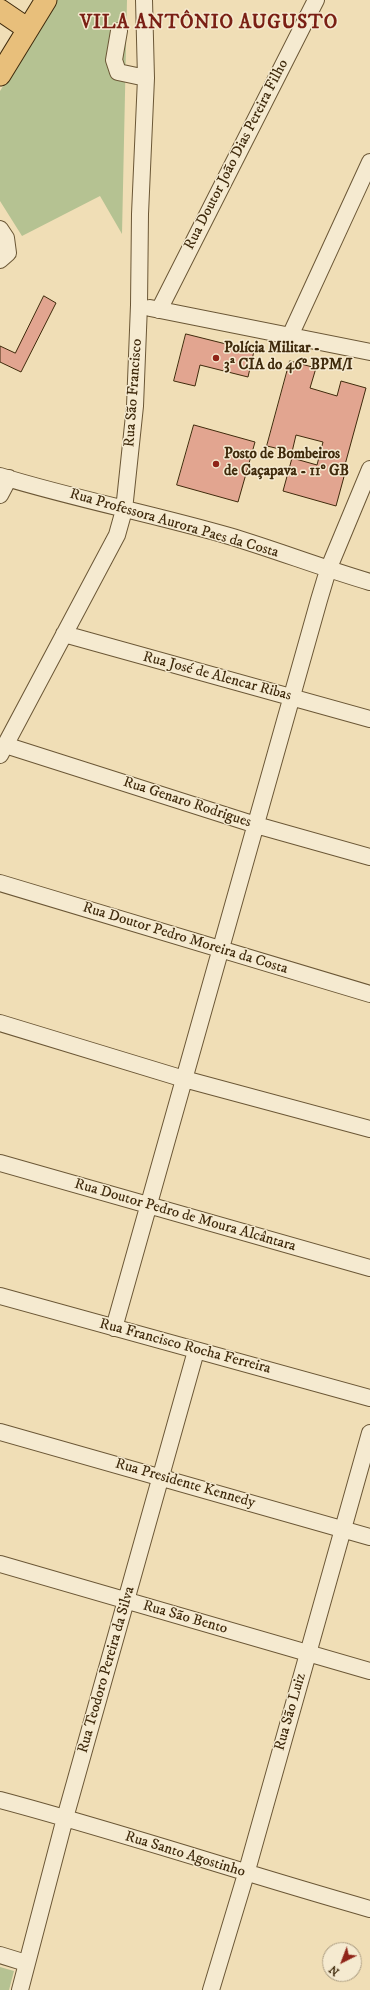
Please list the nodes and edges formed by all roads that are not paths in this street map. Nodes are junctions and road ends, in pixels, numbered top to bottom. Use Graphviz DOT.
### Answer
graph roads {
  1 [pos="46,0"];
  2 [pos="144,0"];
  3 [pos="316,0"];
  4 [pos="0,10"];
  5 [pos="28,29"];
  6 [pos="119,31"];
  7 [pos="1,70"];
  8 [pos="146,78"];
  9 [pos="370,162"];
  10 [pos="0,229"];
  11 [pos="0,260"];
  12 [pos="139,305"];
  13 [pos="159,310"];
  14 [pos="290,336"];
  15 [pos="370,352"];
  16 [pos="370,470"];
  17 [pos="4,477"];
  18 [pos="365,489"];
  19 [pos="0,495"];
  20 [pos="124,510"];
  21 [pos="328,570"];
  22 [pos="370,582"];
  23 [pos="64,634"];
  24 [pos="291,698"];
  25 [pos="370,719"];
  26 [pos="3,750"];
  27 [pos="256,825"];
  28 [pos="370,857"];
  29 [pos="0,883"];
  30 [pos="221,950"];
  31 [pos="370,994"];
  32 [pos="0,1023"];
  33 [pos="184,1078"];
  34 [pos="370,1129"];
  35 [pos="0,1163"];
  36 [pos="147,1206"];
  37 [pos="370,1268"];
  38 [pos="0,1296"];
  39 [pos="114,1328"];
  40 [pos="196,1351"];
  41 [pos="370,1398"];
  42 [pos="0,1432"];
  43 [pos="370,1433"];
  44 [pos="161,1477"];
  45 [pos="342,1529"];
  46 [pos="370,1537"];
  47 [pos="0,1564"];
  48 [pos="126,1601"];
  49 [pos="307,1653"];
  50 [pos="370,1670"];
  51 [pos="0,1800"];
  52 [pos="65,1818"];
  53 [pos="246,1874"];
  54 [pos="370,1909"];
  55 [pos="0,1956"];
  56 [pos="26,1963"];
  57 [pos="20,1990"];
  58 [pos="211,1990"];
  1 -- 5 [label="main road"];
  2 -- 8 [label="street, Rua São Francisco"];
  3 -- 13 [label="street, Rua Doutor João Dias Pereira Filho"];
  4 -- 5 [label="main road"];
  5 -- 7 [label="main road"];
  6 -- 8 [label="street"];
  8 -- 12 [label="street, Rua São Francisco"];
  9 -- 14 [label="street"];
  10 -- 11 [label="street"];
  12 -- 13 [label="street"];
  12 -- 20 [label="street, Rua São Francisco"];
  13 -- 14 [label="street"];
  14 -- 15 [label="street"];
  16 -- 18 [label="street"];
  17 -- 19 [label="street"];
  17 -- 20 [label="street, Rua Professora Aurora Paes da Costa"];
  18 -- 21 [label="street"];
  20 -- 21 [label="street, Rua Professora Aurora Paes da Costa"];
  20 -- 23 [label="street, Rua São Francisco"];
  21 -- 22 [label="street, Rua Professora Aurora Paes da Costa"];
  21 -- 24 [label="street"];
  23 -- 24 [label="street, Rua José de Alencar Ribas"];
  23 -- 26 [label="street, Rua São Francisco"];
  24 -- 25 [label="street, Rua José de Alencar Ribas"];
  24 -- 27 [label="street"];
  26 -- 27 [label="street, Rua Genaro Rodrigues"];
  27 -- 28 [label="street, Rua Genaro Rodrigues"];
  27 -- 30 [label="street"];
  29 -- 30 [label="street, Rua Doutor Pedro Moreira da Costa"];
  30 -- 31 [label="street, Rua Doutor Pedro Moreira da Costa"];
  30 -- 33 [label="street"];
  32 -- 33 [label="street"];
  33 -- 34 [label="street"];
  33 -- 36 [label="street"];
  35 -- 36 [label="street, Rua Doutor Pedro de Moura Alcântara"];
  36 -- 37 [label="street, Rua Doutor Pedro de Moura Alcântara"];
  36 -- 39 [label="street"];
  38 -- 39 [label="street, Rua Francisco Rocha Ferreira"];
  39 -- 40 [label="street, Rua Francisco Rocha Ferreira"];
  40 -- 41 [label="street, Rua Francisco Rocha Ferreira"];
  40 -- 44 [label="street, Rua Teodoro Pereira da Silva"];
  42 -- 44 [label="street, Rua Presidente Kennedy"];
  43 -- 45 [label="street, Rua São Luiz"];
  44 -- 45 [label="street, Rua Presidente Kennedy"];
  44 -- 48 [label="street, Rua Teodoro Pereira da Silva"];
  45 -- 46 [label="street, Rua Presidente Kennedy"];
  45 -- 49 [label="street, Rua São Luiz"];
  47 -- 48 [label="street, Rua São Bento"];
  48 -- 49 [label="street, Rua São Bento"];
  48 -- 52 [label="street, Rua Teodoro Pereira da Silva"];
  49 -- 50 [label="street, Rua São Bento"];
  49 -- 53 [label="street, Rua São Luiz"];
  51 -- 52 [label="street, Rua Santo Agostinho"];
  52 -- 53 [label="street, Rua Santo Agostinho"];
  52 -- 56 [label="street, Rua Teodoro Pereira da Silva"];
  53 -- 54 [label="street, Rua Santo Agostinho"];
  53 -- 58 [label="street, Rua São Luiz"];
  55 -- 56 [label="street"];
  56 -- 57 [label="street, Rua Teodoro Pereira da Silva"];
}
